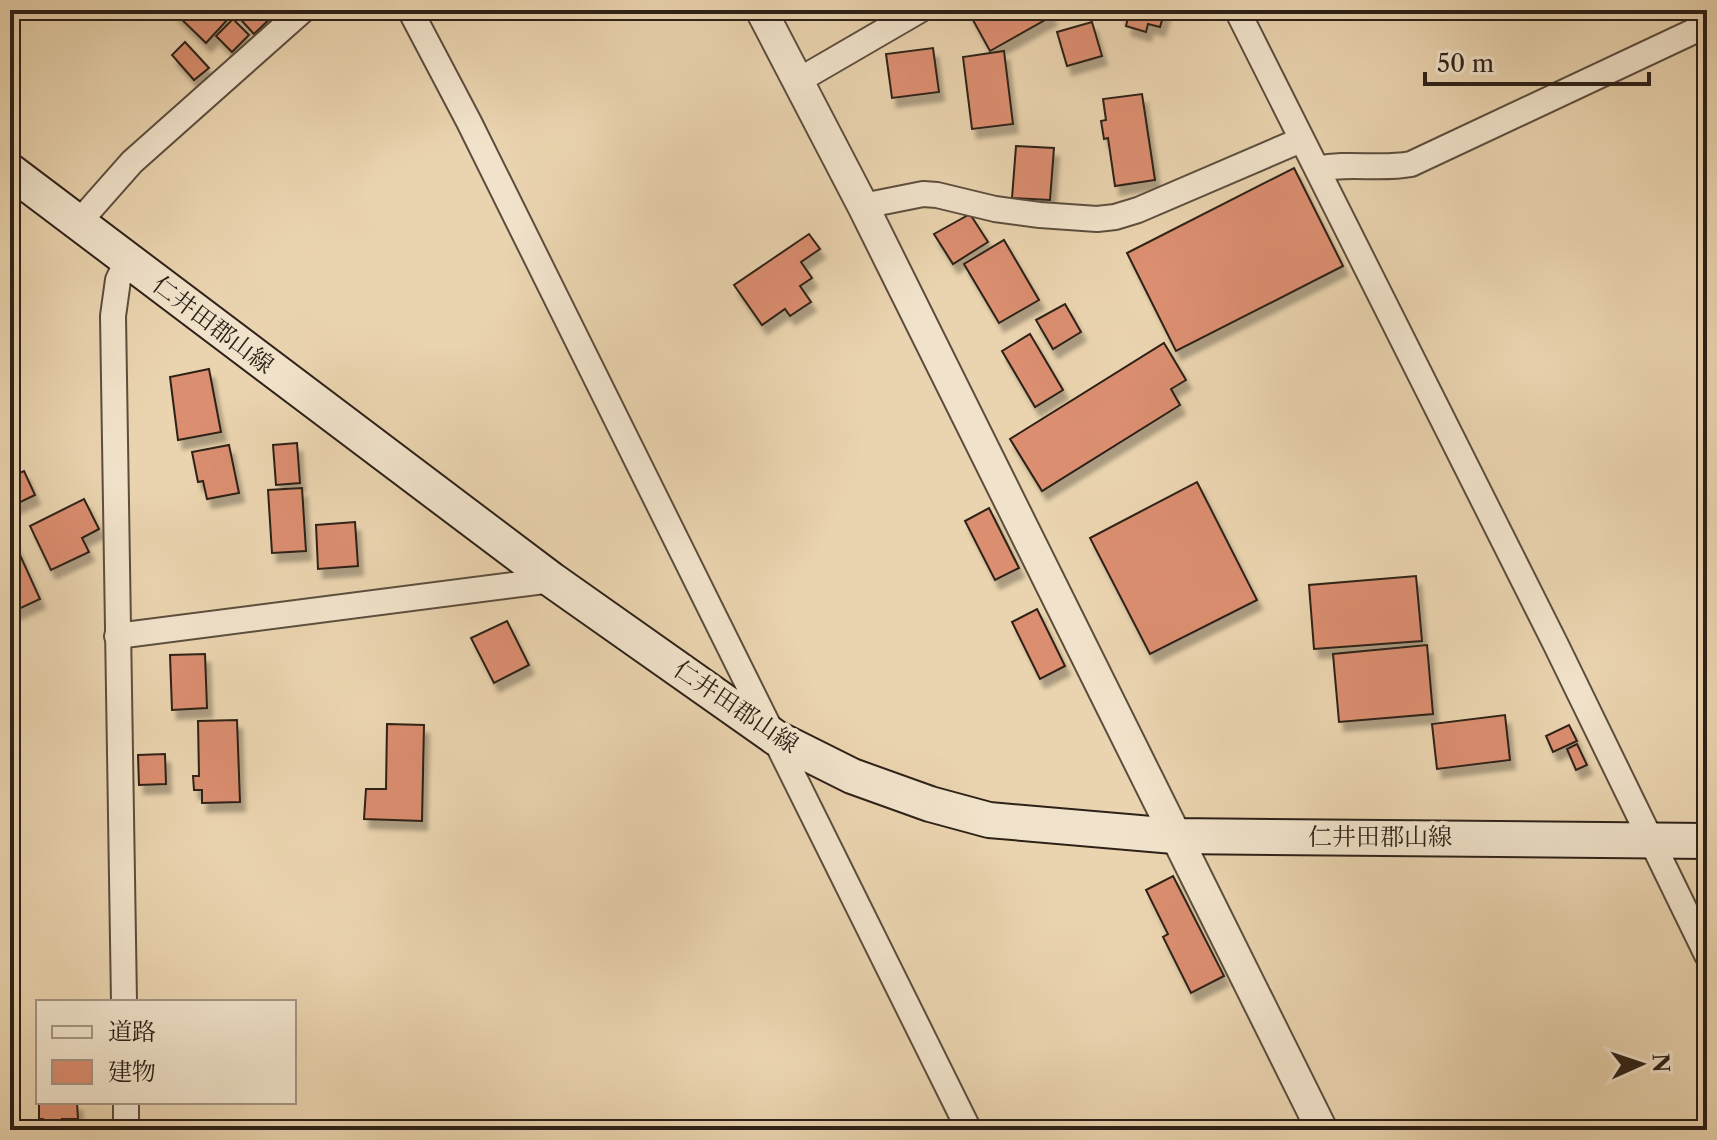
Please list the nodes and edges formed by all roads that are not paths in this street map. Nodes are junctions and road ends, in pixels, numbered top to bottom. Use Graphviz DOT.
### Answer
graph roads {
  1 [pos="303,10"];
  2 [pos="410,10"];
  3 [pos="761,10"];
  4 [pos="920,10"];
  5 [pos="1237,10"];
  6 [pos="1707,25"];
  7 [pos="796,82"];
  8 [pos="1301,140"];
  9 [pos="1318,169"];
  10 [pos="10,171"];
  11 [pos="863,206"];
  12 [pos="79,222"];
  13 [pos="127,261"];
  14 [pos="552,580"];
  15 [pos="117,636"];
  16 [pos="776,738"];
  17 [pos="1174,836"];
  18 [pos="1650,839"];
  19 [pos="1707,841"];
  20 [pos="1707,955"];
  21 [pos="124,1000"];
  22 [pos="126,1104"];
  23 [pos="126,1130"];
  24 [pos="969,1130"];
  25 [pos="1322,1130"];
  1 -- 12 [label="street"];
  2 -- 16 [label="street"];
  3 -- 7 [label="street"];
  4 -- 7 [label="street"];
  5 -- 8 [label="street"];
  6 -- 9 [label="street"];
  7 -- 11 [label="street"];
  8 -- 9 [label="street"];
  8 -- 11 [label="street"];
  9 -- 18 [label="street"];
  10 -- 12 [label="main road, 仁井田郡山線"];
  11 -- 17 [label="street"];
  12 -- 13 [label="main road, 仁井田郡山線"];
  13 -- 14 [label="main road, 仁井田郡山線"];
  13 -- 15 [label="street"];
  14 -- 15 [label="street"];
  14 -- 16 [label="main road, 仁井田郡山線"];
  15 -- 21 [label="street"];
  16 -- 17 [label="main road, 仁井田郡山線"];
  16 -- 24 [label="street"];
  17 -- 18 [label="main road, 仁井田郡山線"];
  17 -- 25 [label="street"];
  18 -- 19 [label="main road, 仁井田郡山線"];
  18 -- 20 [label="street"];
  22 -- 23 [label="street"];
}
